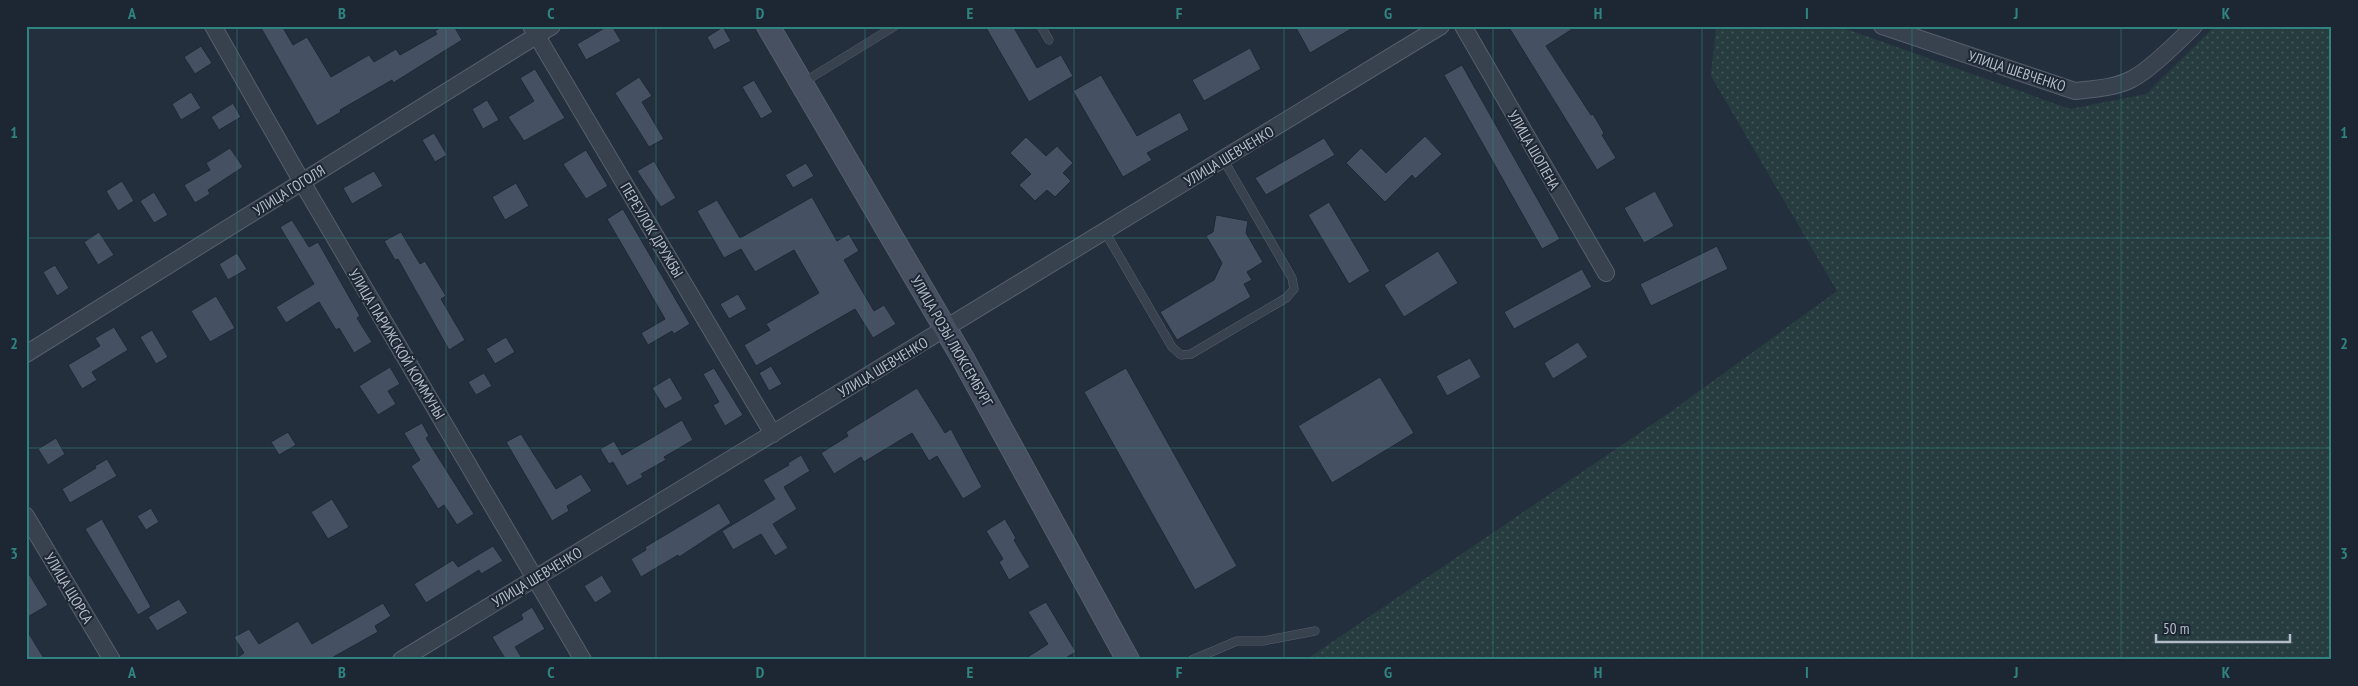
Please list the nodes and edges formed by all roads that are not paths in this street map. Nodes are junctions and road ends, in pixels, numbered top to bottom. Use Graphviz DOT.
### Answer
graph roads {
  1 [pos="213,26"];
  2 [pos="552,26"];
  3 [pos="768,26"];
  4 [pos="896,26"];
  5 [pos="1041,26"];
  6 [pos="1441,26"];
  7 [pos="1463,26"];
  8 [pos="1882,26"];
  9 [pos="2194,26"];
  10 [pos="534,31"];
  11 [pos="1049,40"];
  12 [pos="802,83"];
  13 [pos="1223,160"];
  14 [pos="302,182"];
  15 [pos="1105,232"];
  16 [pos="1606,273"];
  17 [pos="946,329"];
  18 [pos="26,354"];
  19 [pos="773,434"];
  20 [pos="26,516"];
  21 [pos="535,578"];
  22 [pos="1315,631"];
  23 [pos="112,660"];
  24 [pos="401,660"];
  25 [pos="583,660"];
  26 [pos="1128,660"];
  27 [pos="1192,660"];
  1 -- 14 [label="street, УЛИЦА ПАРИЖСКОЙ КОММУНЫ"];
  2 -- 10 [label="street, УЛИЦА ГОГОЛЯ"];
  3 -- 12 [label="main road, УЛИЦА РОЗЫ ЛЮКСЕМБУРГ"];
  4 -- 12 [label="lane"];
  5 -- 11 [label="lane"];
  6 -- 13 [label="street, УЛИЦА ШЕВЧЕНКО"];
  7 -- 16 [label="street, УЛИЦА ШОПЕНА"];
  8 -- 9 [label="street, УЛИЦА ШЕВЧЕНКО"];
  10 -- 14 [label="street, УЛИЦА ГОГОЛЯ"];
  10 -- 19 [label="street, ПЕРЕУЛОК ДРУЖБЫ"];
  12 -- 17 [label="main road, УЛИЦА РОЗЫ ЛЮКСЕМБУРГ"];
  13 -- 15 [label="street, УЛИЦА ШЕВЧЕНКО"];
  13 -- 15 [label="lane"];
  14 -- 18 [label="street, УЛИЦА ГОГОЛЯ"];
  14 -- 21 [label="street, УЛИЦА ПАРИЖСКОЙ КОММУНЫ"];
  15 -- 17 [label="street, УЛИЦА ШЕВЧЕНКО"];
  17 -- 19 [label="street, УЛИЦА ШЕВЧЕНКО"];
  17 -- 26 [label="main road, УЛИЦА РОЗЫ ЛЮКСЕМБУРГ"];
  19 -- 21 [label="street, УЛИЦА ШЕВЧЕНКО"];
  20 -- 23 [label="street, УЛИЦА ЩОРСА"];
  21 -- 24 [label="street, УЛИЦА ШЕВЧЕНКО"];
  21 -- 25 [label="street, УЛИЦА ПАРИЖСКОЙ КОММУНЫ"];
  22 -- 27 [label="lane"];
}
